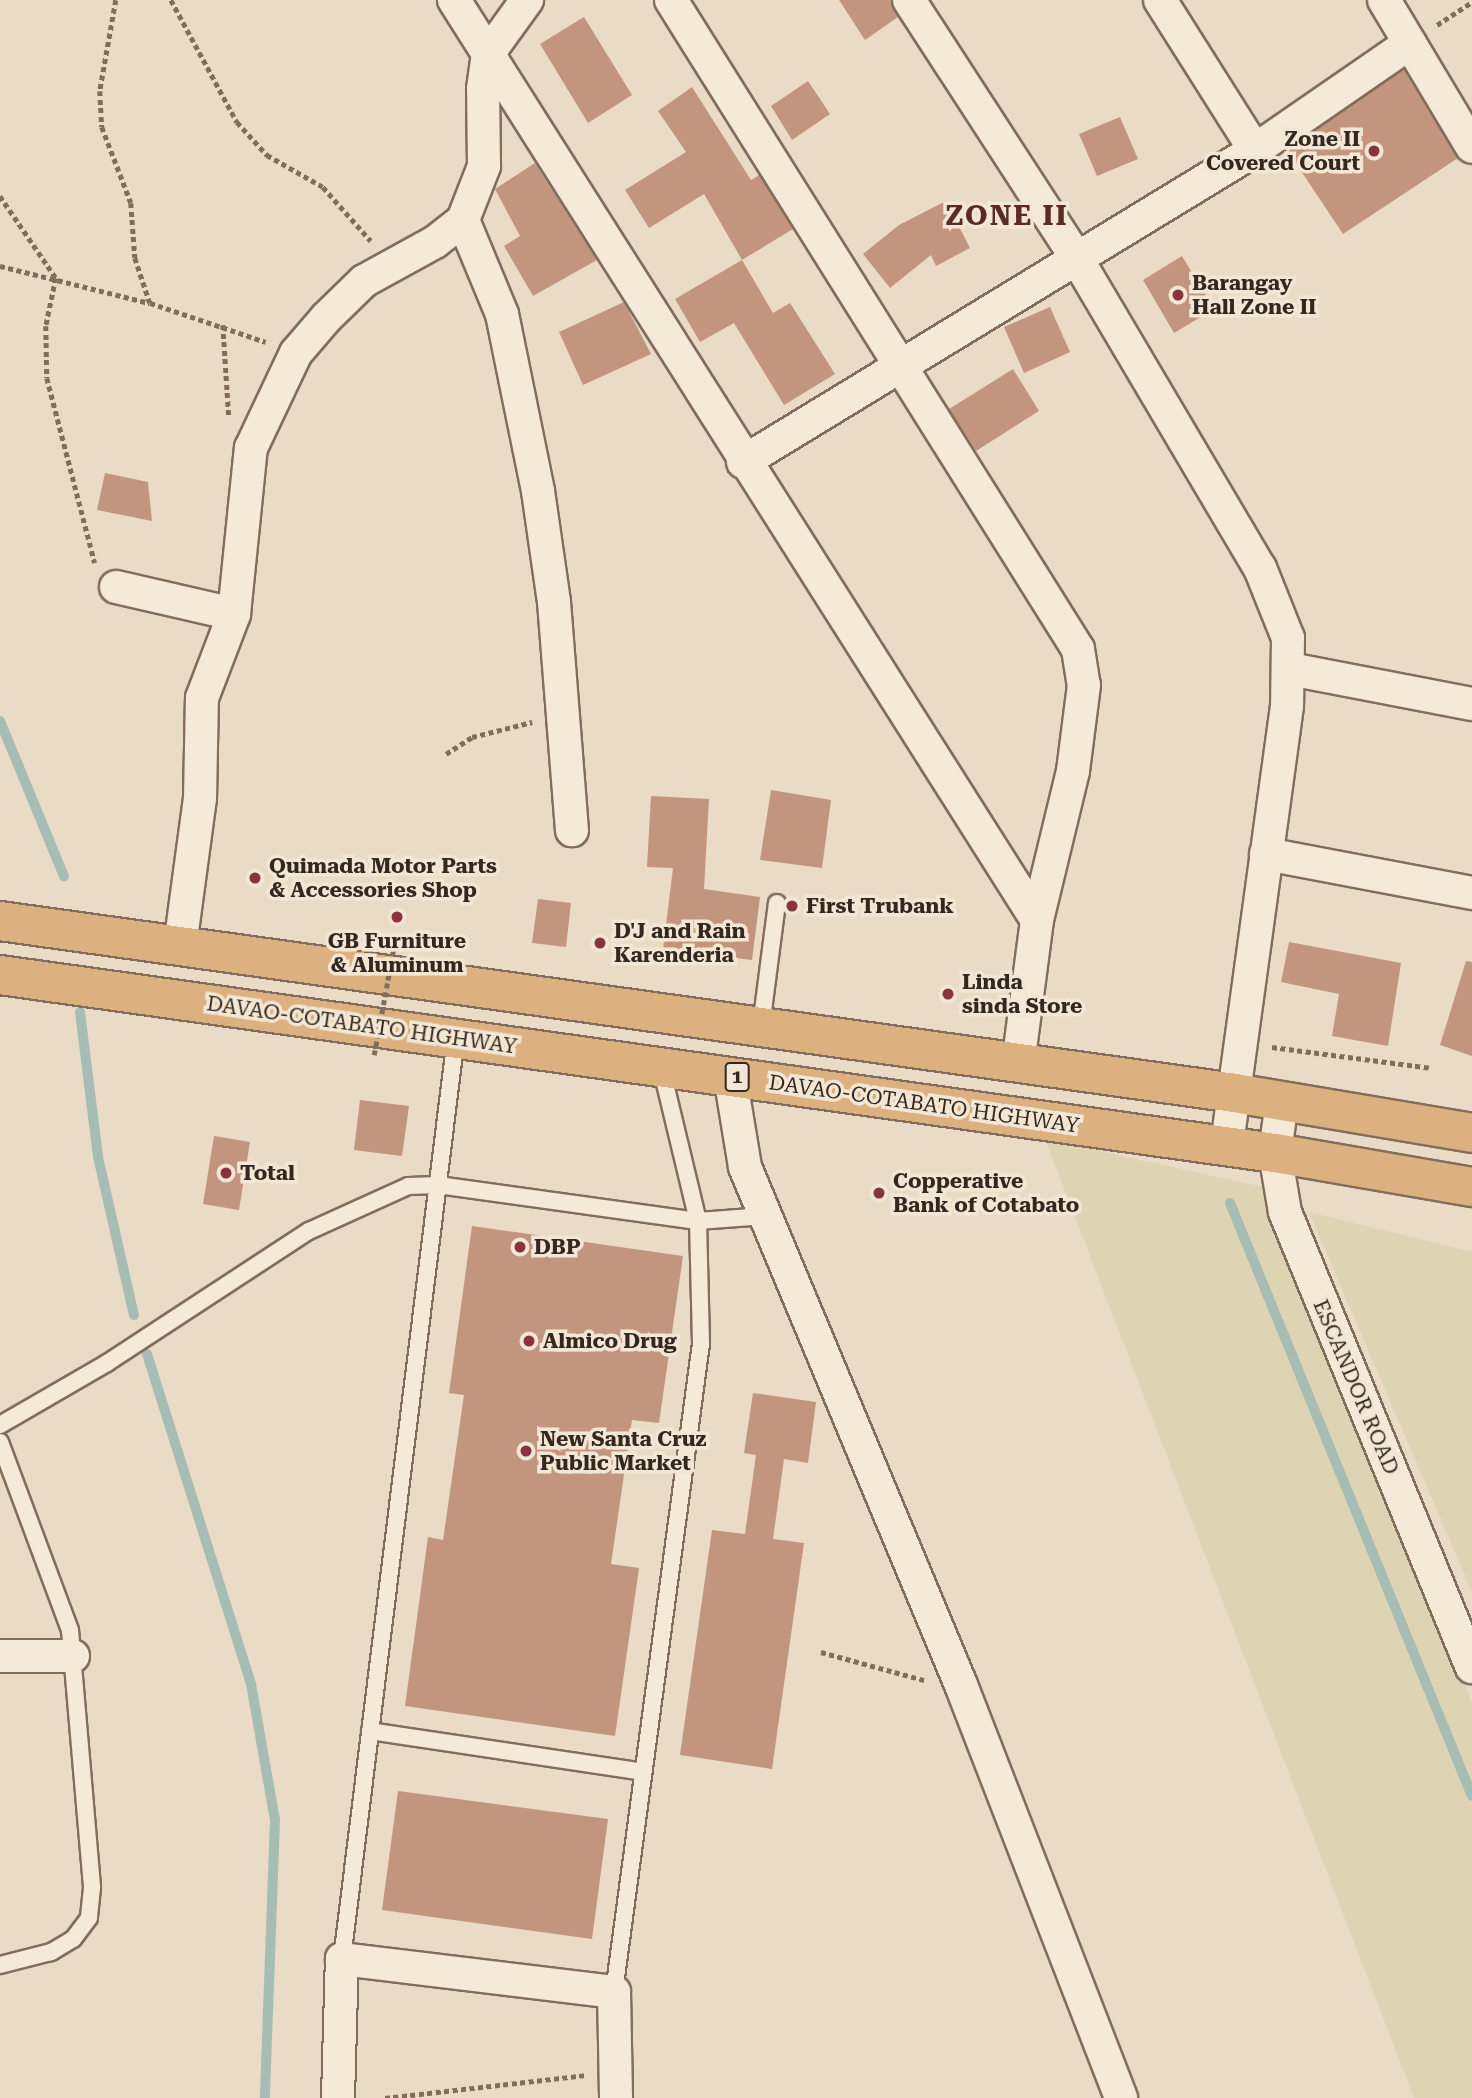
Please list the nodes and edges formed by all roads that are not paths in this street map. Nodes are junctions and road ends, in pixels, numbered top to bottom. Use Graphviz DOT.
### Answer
graph roads {
  1 [pos="454,0"];
  2 [pos="527,0"];
  3 [pos="671,0"];
  4 [pos="909,0"];
  5 [pos="1160,0"];
  6 [pos="1384,0"];
  7 [pos="1410,43"];
  8 [pos="488,54"];
  9 [pos="1472,147"];
  10 [pos="1255,150"];
  11 [pos="463,220"];
  12 [pos="1077,259"];
  13 [pos="903,365"];
  14 [pos="743,462"];
  15 [pos="116,587"];
  16 [pos="234,614"];
  17 [pos="1290,669"];
  18 [pos="1472,704"];
  19 [pos="572,830"];
  20 [pos="1266,854"];
  21 [pos="1472,893"];
  22 [pos="778,903"];
  23 [pos="1037,920"];
  24 [pos="0,921"];
  25 [pos="180,946"];
  26 [pos="0,975"];
  27 [pos="463,985"];
  28 [pos="667,1013"];
  29 [pos="761,1026"];
  30 [pos="456,1037"];
  31 [pos="660,1065"];
  32 [pos="1018,1065"];
  33 [pos="730,1076"];
  34 [pos="1234,1093"];
  35 [pos="1282,1101"];
  36 [pos="1472,1133"];
  37 [pos="1227,1146"];
  38 [pos="1275,1153"];
  39 [pos="438,1185"];
  40 [pos="1472,1187"];
  41 [pos="765,1216"];
  42 [pos="698,1221"];
  43 [pos="0,1425"];
  44 [pos="0,1442"];
  45 [pos="73,1656"];
  46 [pos="0,1657"];
  47 [pos="1472,1667"];
  48 [pos="370,1731"];
  49 [pos="643,1772"];
  50 [pos="342,1959"];
  51 [pos="0,1965"];
  52 [pos="614,1992"];
  53 [pos="615,2086"];
  54 [pos="338,2098"];
  55 [pos="1121,2098"];
  1 -- 8 [label="street"];
  2 -- 8 [label="street"];
  3 -- 13 [label="street"];
  4 -- 12 [label="street"];
  5 -- 10 [label="street"];
  6 -- 7 [label="street"];
  7 -- 9 [label="street"];
  7 -- 10 [label="street"];
  8 -- 11 [label="street"];
  8 -- 14 [label="street"];
  10 -- 12 [label="street"];
  11 -- 16 [label="street"];
  11 -- 19 [label="street"];
  12 -- 13 [label="street"];
  12 -- 17 [label="street"];
  13 -- 14 [label="street"];
  13 -- 23 [label="street"];
  14 -- 23 [label="street"];
  15 -- 16 [label="street"];
  16 -- 25 [label="street"];
  17 -- 18 [label="street"];
  17 -- 20 [label="street"];
  20 -- 21 [label="street"];
  20 -- 34 [label="street"];
  22 -- 29 [label="lane"];
  23 -- 32 [label="street"];
  24 -- 25 [label="highway"];
  25 -- 27 [label="highway"];
  26 -- 30 [label="highway, DAVAO-COTABATO HIGHWAY / 1"];
  27 -- 28 [label="highway"];
  27 -- 30 [label="highway"];
  28 -- 29 [label="highway"];
  28 -- 31 [label="highway"];
  29 -- 32 [label="highway"];
  30 -- 31 [label="highway, DAVAO-COTABATO HIGHWAY / 1"];
  30 -- 39 [label="lane"];
  31 -- 33 [label="highway, DAVAO-COTABATO HIGHWAY / 1"];
  31 -- 42 [label="lane"];
  32 -- 34 [label="highway"];
  33 -- 37 [label="highway, DAVAO-COTABATO HIGHWAY / 1"];
  33 -- 41 [label="street"];
  34 -- 35 [label="highway"];
  34 -- 37 [label="street"];
  35 -- 36 [label="highway"];
  35 -- 38 [label="street, ESCANDOR ROAD"];
  37 -- 38 [label="highway, DAVAO-COTABATO HIGHWAY / 1"];
  38 -- 40 [label="highway, DAVAO-COTABATO HIGHWAY / 1"];
  38 -- 47 [label="street, ESCANDOR ROAD"];
  39 -- 42 [label="lane"];
  39 -- 43 [label="lane"];
  39 -- 48 [label="lane"];
  41 -- 42 [label="lane"];
  41 -- 55 [label="street"];
  42 -- 49 [label="lane"];
  44 -- 45 [label="lane"];
  45 -- 46 [label="street"];
  45 -- 51 [label="lane"];
  48 -- 49 [label="lane"];
  48 -- 50 [label="lane"];
  49 -- 52 [label="lane"];
  50 -- 52 [label="street"];
  50 -- 54 [label="street"];
  52 -- 53 [label="street"];
}
